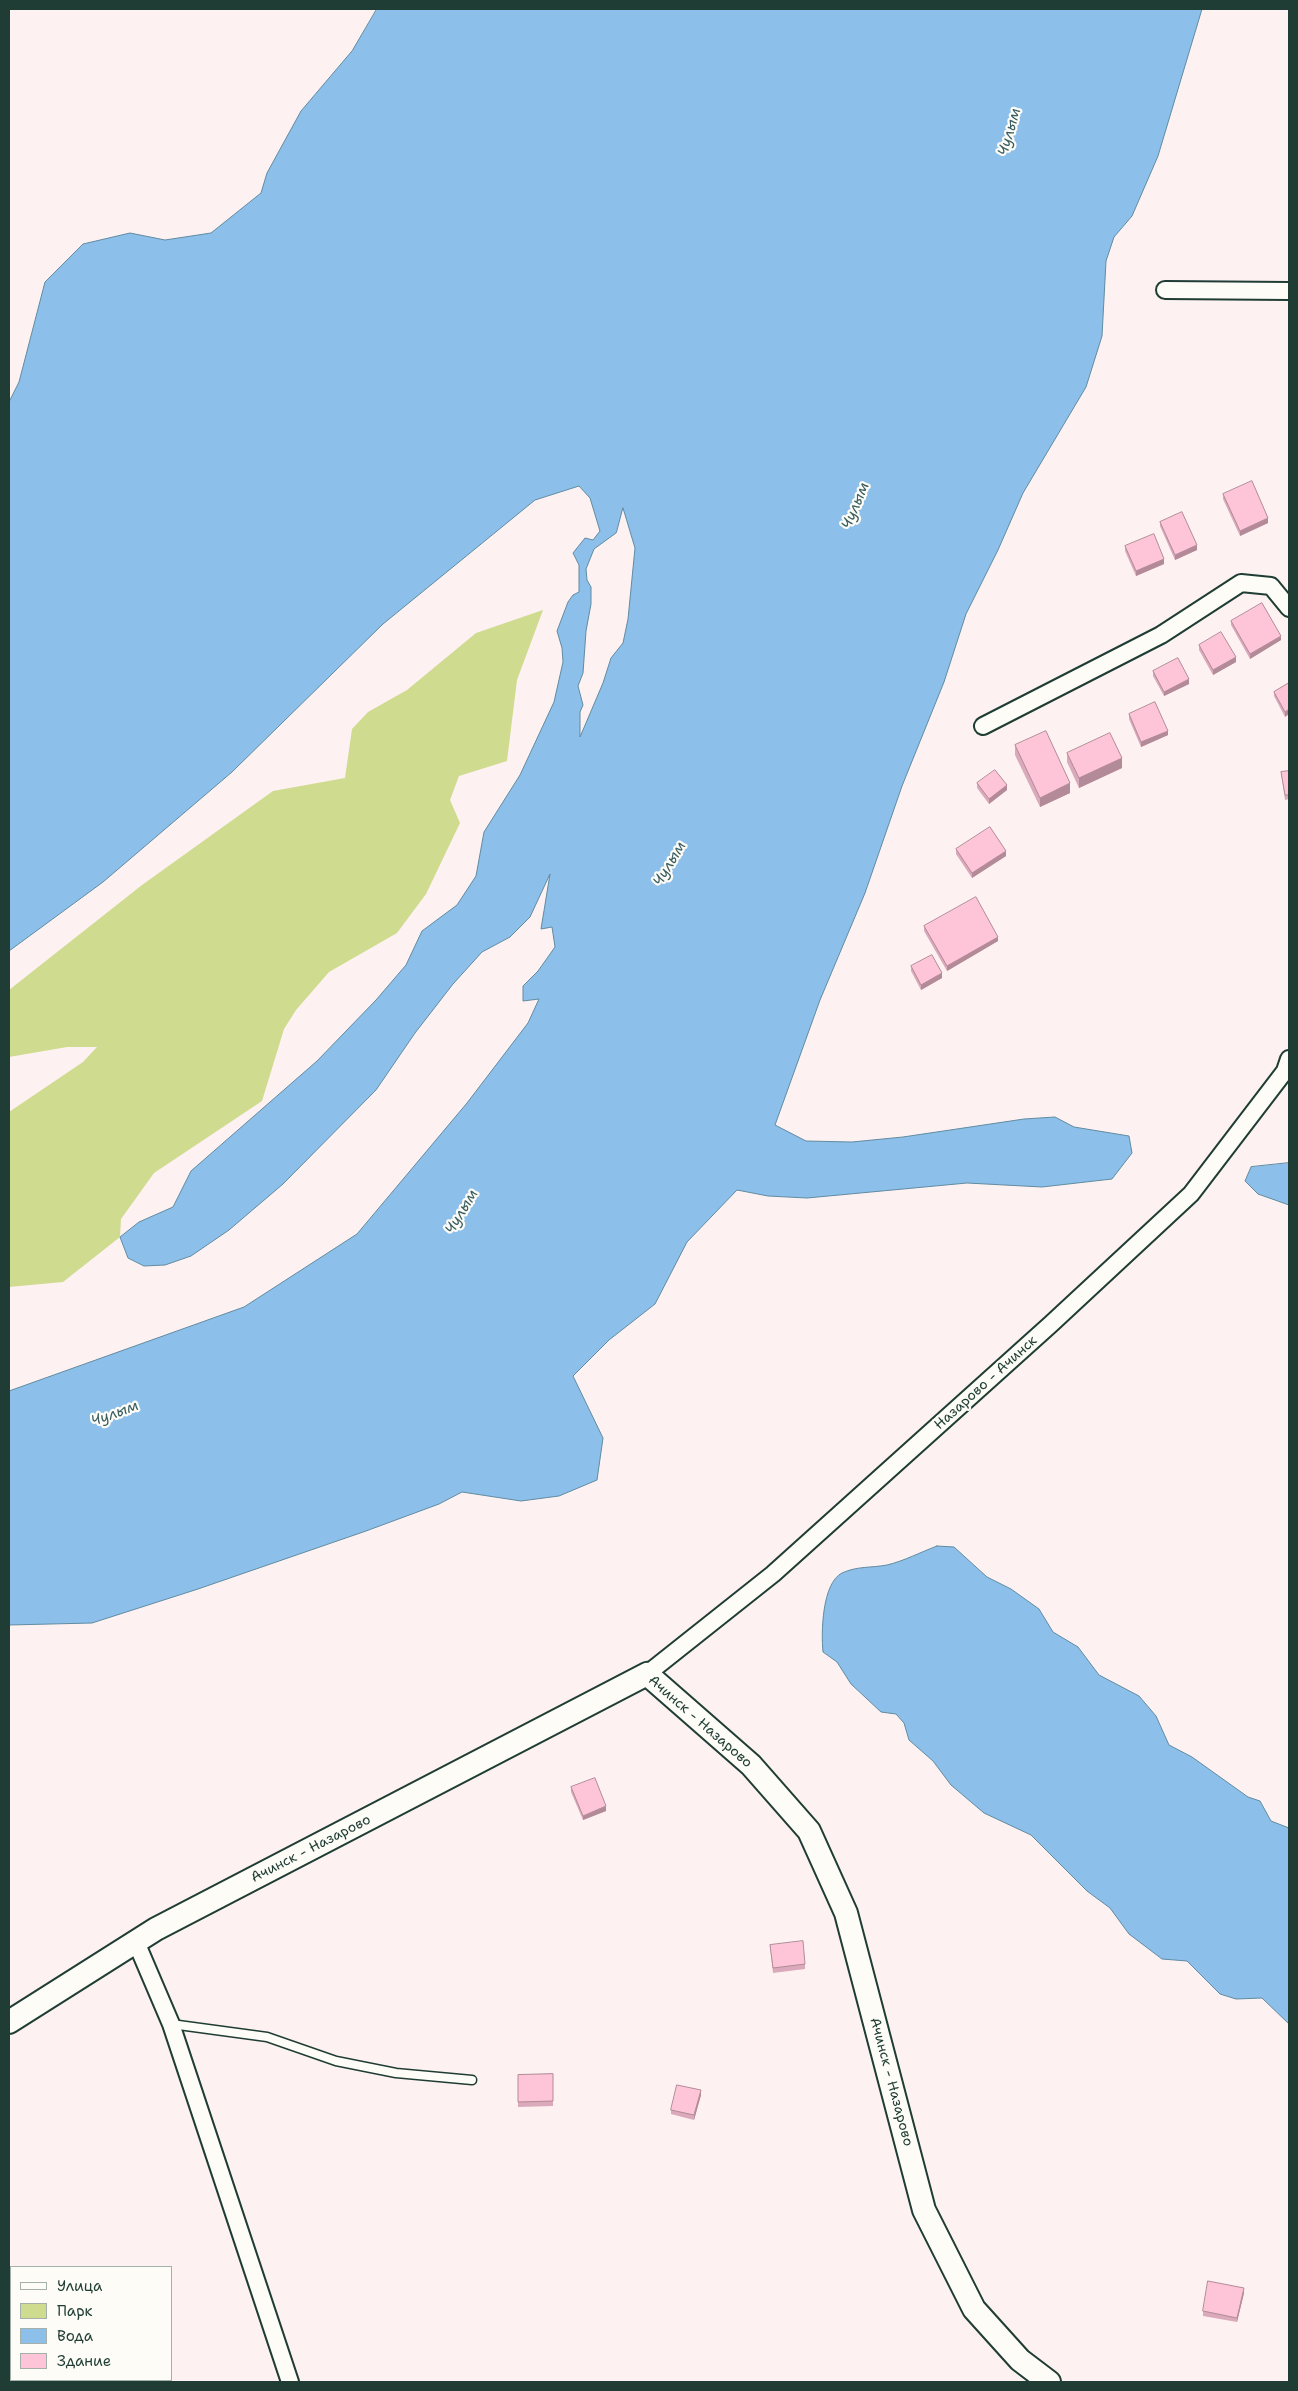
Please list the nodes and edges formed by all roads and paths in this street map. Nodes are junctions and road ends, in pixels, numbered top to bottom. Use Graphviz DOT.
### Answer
graph roads {
  1 [pos="1166,290"];
  2 [pos="1289,291"];
  3 [pos="1289,608"];
  4 [pos="983,726"];
  5 [pos="1289,1058"];
  6 [pos="647,1674"];
  7 [pos="136,1942"];
  8 [pos="9,2022"];
  9 [pos="171,2024"];
  10 [pos="472,2080"];
  11 [pos="290,2382"];
  12 [pos="1049,2382"];
  1 -- 2 [label="street"];
  3 -- 4 [label="street"];
  5 -- 6 [label="street, Назарово - Ачинск"];
  6 -- 7 [label="street, Ачинск - Назарово"];
  6 -- 12 [label="street, Ачинск - Назарово"];
  7 -- 8 [label="street, Ачинск - Назарово"];
  7 -- 9 [label="street"];
  9 -- 10 [label="lane"];
  9 -- 11 [label="street"];
}
